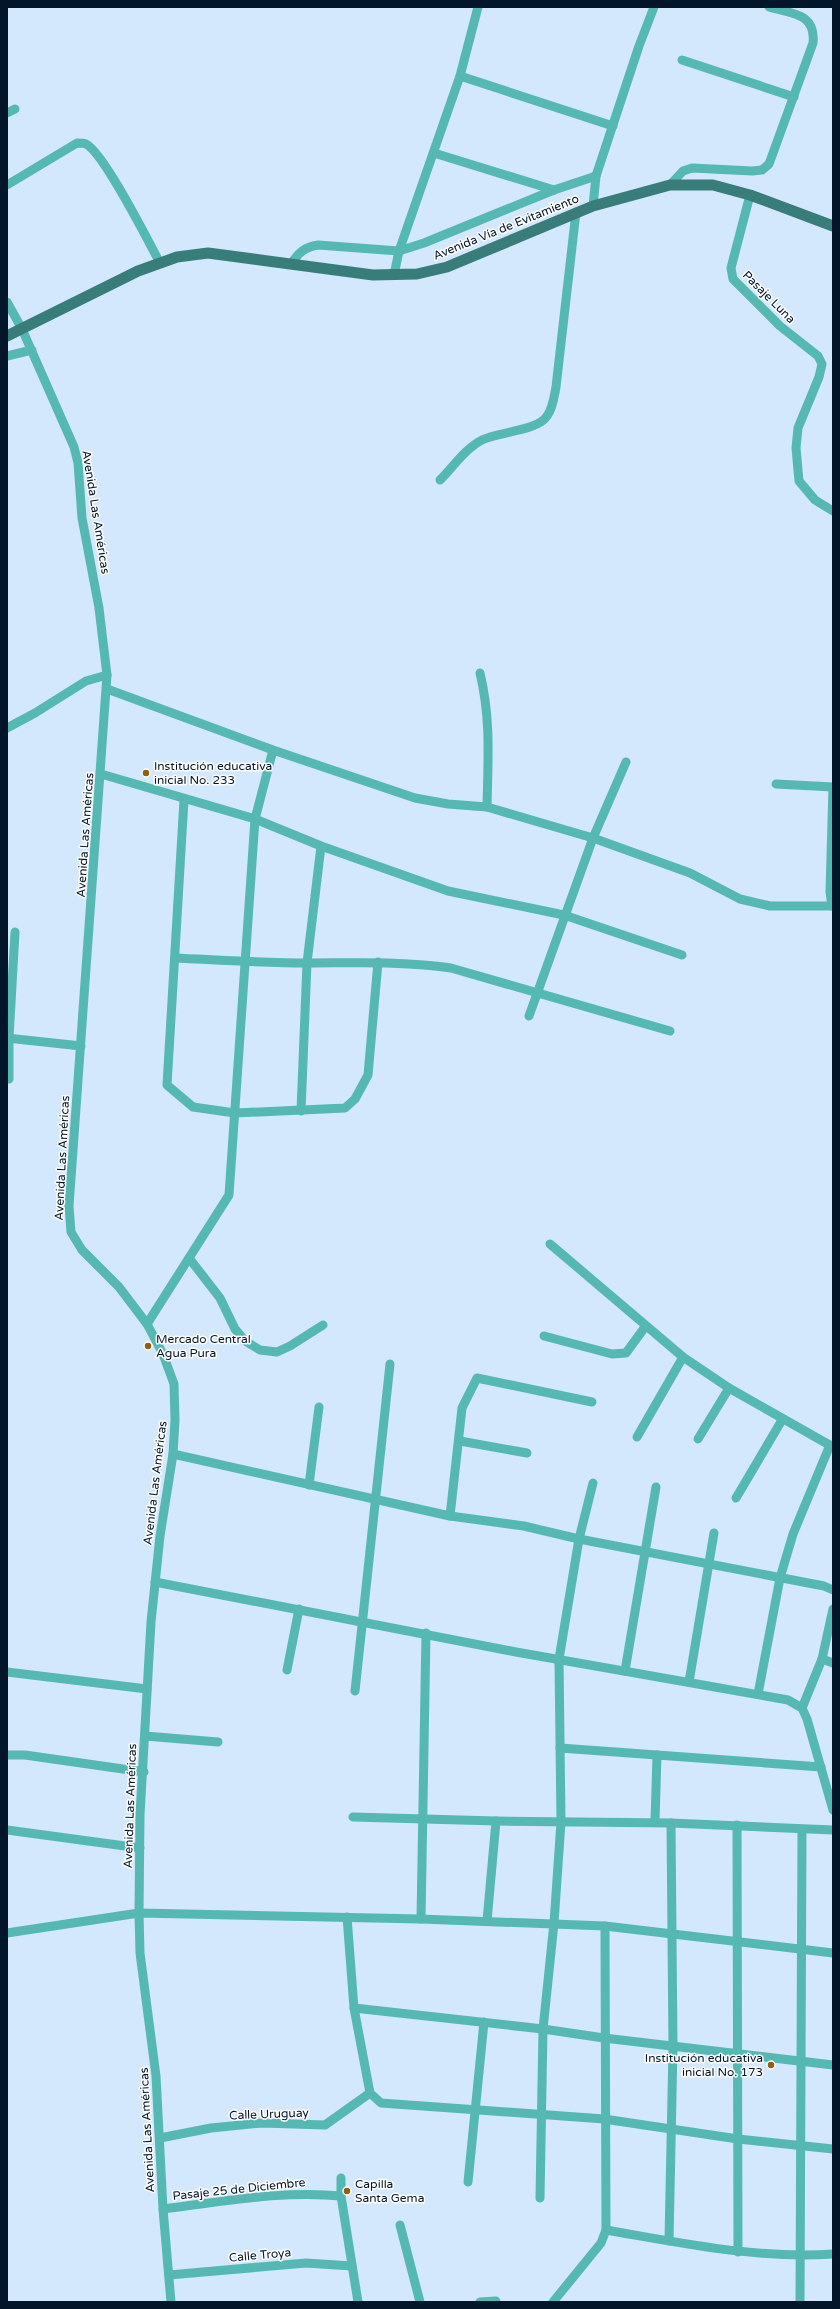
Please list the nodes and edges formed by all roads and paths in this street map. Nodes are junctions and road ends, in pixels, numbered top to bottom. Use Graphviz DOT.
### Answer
graph roads {
  1 [pos="478,7"];
  2 [pos="654,7"];
  3 [pos="769,7"];
  4 [pos="682,60"];
  5 [pos="460,76"];
  6 [pos="794,97"];
  7 [pos="612,126"];
  8 [pos="434,153"];
  9 [pos="596,176"];
  10 [pos="7,185"];
  11 [pos="670,185"];
  12 [pos="554,190"];
  13 [pos="750,195"];
  14 [pos="593,206"];
  15 [pos="576,212"];
  16 [pos="833,226"];
  17 [pos="399,251"];
  18 [pos="160,263"];
  19 [pos="291,264"];
  20 [pos="394,275"];
  21 [pos="7,302"];
  22 [pos="22,329"];
  23 [pos="7,336"];
  24 [pos="32,350"];
  25 [pos="7,356"];
  26 [pos="440,480"];
  27 [pos="833,511"];
  28 [pos="480,673"];
  29 [pos="107,675"];
  30 [pos="106,689"];
  31 [pos="7,728"];
  32 [pos="273,750"];
  33 [pos="626,762"];
  34 [pos="101,774"];
  35 [pos="776,784"];
  36 [pos="833,787"];
  37 [pos="184,800"];
  38 [pos="487,806"];
  39 [pos="255,819"];
  40 [pos="593,838"];
  41 [pos="321,846"];
  42 [pos="832,906"];
  43 [pos="564,916"];
  44 [pos="16,932"];
  45 [pos="682,955"];
  46 [pos="175,958"];
  47 [pos="245,961"];
  48 [pos="378,962"];
  49 [pos="307,963"];
  50 [pos="537,993"];
  51 [pos="529,1016"];
  52 [pos="670,1031"];
  53 [pos="8,1038"];
  54 [pos="81,1046"];
  55 [pos="9,1079"];
  56 [pos="301,1111"];
  57 [pos="235,1113"];
  58 [pos="550,1244"];
  59 [pos="189,1258"];
  60 [pos="147,1324"];
  61 [pos="323,1325"];
  62 [pos="645,1327"];
  63 [pos="544,1336"];
  64 [pos="683,1357"];
  65 [pos="390,1364"];
  66 [pos="729,1388"];
  67 [pos="592,1402"];
  68 [pos="319,1407"];
  69 [pos="782,1420"];
  70 [pos="637,1437"];
  71 [pos="698,1439"];
  72 [pos="460,1441"];
  73 [pos="832,1446"];
  74 [pos="526,1453"];
  75 [pos="173,1454"];
  76 [pos="592,1483"];
  77 [pos="309,1485"];
  78 [pos="656,1487"];
  79 [pos="736,1498"];
  80 [pos="376,1500"];
  81 [pos="450,1516"];
  82 [pos="714,1533"];
  83 [pos="579,1540"];
  84 [pos="645,1552"];
  85 [pos="709,1564"];
  86 [pos="780,1578"];
  87 [pos="155,1582"];
  88 [pos="833,1590"];
  89 [pos="299,1609"];
  90 [pos="833,1609"];
  91 [pos="361,1620"];
  92 [pos="426,1633"];
  93 [pos="559,1659"];
  94 [pos="822,1659"];
  95 [pos="833,1663"];
  96 [pos="287,1670"];
  97 [pos="625,1671"];
  98 [pos="7,1672"];
  99 [pos="688,1682"];
  100 [pos="147,1689"];
  101 [pos="355,1691"];
  102 [pos="758,1694"];
  103 [pos="802,1708"];
  104 [pos="145,1736"];
  105 [pos="218,1742"];
  106 [pos="560,1748"];
  107 [pos="657,1754"];
  108 [pos="7,1755"];
  109 [pos="821,1767"];
  110 [pos="144,1772"];
  111 [pos="833,1810"];
  112 [pos="353,1817"];
  113 [pos="423,1819"];
  114 [pos="496,1821"];
  115 [pos="560,1822"];
  116 [pos="655,1822"];
  117 [pos="671,1823"];
  118 [pos="737,1825"];
  119 [pos="7,1830"];
  120 [pos="802,1830"];
  121 [pos="833,1830"];
  122 [pos="140,1848"];
  123 [pos="139,1913"];
  124 [pos="347,1917"];
  125 [pos="421,1919"];
  126 [pos="487,1921"];
  127 [pos="554,1923"];
  128 [pos="605,1926"];
  129 [pos="7,1933"];
  130 [pos="671,1935"];
  131 [pos="736,1941"];
  132 [pos="802,1948"];
  133 [pos="833,1953"];
  134 [pos="354,2008"];
  135 [pos="484,2022"];
  136 [pos="543,2029"];
  137 [pos="604,2038"];
  138 [pos="673,2047"];
  139 [pos="739,2055"];
  140 [pos="803,2062"];
  141 [pos="833,2066"];
  142 [pos="370,2093"];
  143 [pos="475,2109"];
  144 [pos="541,2113"];
  145 [pos="604,2119"];
  146 [pos="670,2128"];
  147 [pos="160,2138"];
  148 [pos="738,2139"];
  149 [pos="800,2147"];
  150 [pos="833,2149"];
  151 [pos="341,2178"];
  152 [pos="468,2182"];
  153 [pos="341,2196"];
  154 [pos="540,2198"];
  155 [pos="163,2209"];
  156 [pos="400,2225"];
  157 [pos="606,2230"];
  158 [pos="669,2241"];
  159 [pos="738,2252"];
  160 [pos="833,2254"];
  161 [pos="801,2256"];
  162 [pos="352,2266"];
  163 [pos="169,2275"];
  164 [pos="496,2301"];
  165 [pos="171,2302"];
  166 [pos="358,2302"];
  167 [pos="420,2302"];
  168 [pos="480,2302"];
  169 [pos="553,2302"];
  170 [pos="800,2302"];
  1 -- 5 [label="street"];
  2 -- 7 [label="street"];
  3 -- 6 [label="street"];
  4 -- 6 [label="street"];
  5 -- 7 [label="street"];
  5 -- 8 [label="street"];
  6 -- 11 [label="street"];
  7 -- 9 [label="street"];
  8 -- 12 [label="street"];
  8 -- 17 [label="street"];
  9 -- 12 [label="street"];
  9 -- 14 [label="street"];
  10 -- 18 [label="street"];
  11 -- 13 [label="main road, Avenida Vía de Evitamiento"];
  11 -- 14 [label="main road, Avenida Vía de Evitamiento"];
  12 -- 17 [label="street"];
  13 -- 16 [label="main road, Avenida Vía de Evitamiento"];
  13 -- 27 [label="street, Pasaje Luna"];
  14 -- 15 [label="main road, Avenida Vía de Evitamiento"];
  15 -- 20 [label="main road, Avenida Vía de Evitamiento"];
  15 -- 26 [label="street"];
  17 -- 19 [label="street"];
  17 -- 20 [label="street"];
  18 -- 19 [label="main road, Avenida Vía de Evitamiento"];
  18 -- 22 [label="main road, Avenida Vía de Evitamiento"];
  19 -- 20 [label="main road, Avenida Vía de Evitamiento"];
  21 -- 22 [label="street, Avenida Las Américas"];
  22 -- 23 [label="main road, Avenida Vía de Evitamiento"];
  22 -- 24 [label="street, Avenida Las Américas"];
  24 -- 25 [label="street"];
  24 -- 29 [label="street, Avenida Las Américas"];
  28 -- 38 [label="street"];
  29 -- 30 [label="street, Avenida Las Américas"];
  29 -- 31 [label="street"];
  30 -- 32 [label="street"];
  30 -- 34 [label="street, Avenida Las Américas"];
  32 -- 38 [label="street"];
  32 -- 39 [label="street"];
  33 -- 40 [label="street"];
  34 -- 37 [label="street"];
  34 -- 54 [label="street, Avenida Las Américas"];
  35 -- 36 [label="street"];
  36 -- 42 [label="street"];
  37 -- 39 [label="street"];
  37 -- 46 [label="street"];
  38 -- 40 [label="street"];
  39 -- 41 [label="street"];
  39 -- 47 [label="street"];
  40 -- 42 [label="street"];
  40 -- 43 [label="street"];
  41 -- 43 [label="street"];
  41 -- 49 [label="street"];
  43 -- 45 [label="street"];
  43 -- 50 [label="street"];
  44 -- 53 [label="street"];
  46 -- 47 [label="street"];
  46 -- 57 [label="street"];
  47 -- 49 [label="street"];
  47 -- 57 [label="street"];
  48 -- 49 [label="street"];
  48 -- 50 [label="street"];
  48 -- 56 [label="street"];
  49 -- 56 [label="street"];
  50 -- 51 [label="street"];
  50 -- 52 [label="street"];
  53 -- 54 [label="street"];
  53 -- 55 [label="street"];
  54 -- 60 [label="street, Avenida Las Américas"];
  56 -- 57 [label="street"];
  57 -- 59 [label="street"];
  58 -- 62 [label="street"];
  59 -- 60 [label="street"];
  59 -- 61 [label="street"];
  60 -- 75 [label="street, Avenida Las Américas"];
  62 -- 63 [label="street"];
  62 -- 64 [label="street"];
  64 -- 66 [label="street"];
  64 -- 70 [label="street"];
  65 -- 80 [label="street"];
  66 -- 69 [label="street"];
  66 -- 71 [label="street"];
  67 -- 72 [label="street"];
  68 -- 77 [label="street"];
  69 -- 73 [label="street"];
  69 -- 79 [label="street"];
  72 -- 74 [label="street"];
  72 -- 81 [label="street"];
  73 -- 86 [label="street"];
  75 -- 77 [label="street"];
  75 -- 87 [label="street, Avenida Las Américas"];
  76 -- 83 [label="street"];
  77 -- 80 [label="street"];
  78 -- 84 [label="street"];
  80 -- 81 [label="street"];
  80 -- 91 [label="street"];
  81 -- 83 [label="street"];
  82 -- 85 [label="street"];
  83 -- 84 [label="street"];
  83 -- 93 [label="street"];
  84 -- 85 [label="street"];
  84 -- 97 [label="street"];
  85 -- 86 [label="street"];
  85 -- 99 [label="street"];
  86 -- 88 [label="street"];
  86 -- 102 [label="street"];
  87 -- 89 [label="street"];
  87 -- 100 [label="street, Avenida Las Américas"];
  89 -- 91 [label="street"];
  89 -- 96 [label="street"];
  90 -- 94 [label="street"];
  91 -- 92 [label="street"];
  91 -- 101 [label="street"];
  92 -- 93 [label="street"];
  92 -- 113 [label="street"];
  93 -- 97 [label="street"];
  93 -- 106 [label="street"];
  94 -- 95 [label="street"];
  94 -- 103 [label="street"];
  97 -- 99 [label="street"];
  98 -- 100 [label="street"];
  99 -- 102 [label="street"];
  100 -- 104 [label="street, Avenida Las Américas"];
  102 -- 103 [label="street"];
  103 -- 109 [label="street"];
  104 -- 105 [label="street"];
  104 -- 110 [label="street, Avenida Las Américas"];
  106 -- 107 [label="street"];
  106 -- 115 [label="street"];
  107 -- 109 [label="street"];
  107 -- 116 [label="street"];
  108 -- 110 [label="street"];
  109 -- 111 [label="street"];
  110 -- 122 [label="street, Avenida Las Américas"];
  112 -- 113 [label="street"];
  113 -- 114 [label="street"];
  113 -- 125 [label="street"];
  114 -- 115 [label="street"];
  114 -- 126 [label="street"];
  115 -- 116 [label="street"];
  115 -- 127 [label="street"];
  116 -- 117 [label="street"];
  117 -- 118 [label="street"];
  117 -- 130 [label="street"];
  118 -- 120 [label="street"];
  118 -- 131 [label="street"];
  119 -- 122 [label="street"];
  120 -- 121 [label="street"];
  120 -- 132 [label="street"];
  122 -- 123 [label="street, Avenida Las Américas"];
  123 -- 124 [label="street"];
  123 -- 129 [label="street"];
  123 -- 147 [label="street, Avenida Las Américas"];
  124 -- 125 [label="street"];
  124 -- 134 [label="street"];
  125 -- 126 [label="street"];
  126 -- 127 [label="street"];
  127 -- 128 [label="street"];
  127 -- 136 [label="street"];
  128 -- 130 [label="street"];
  128 -- 137 [label="street"];
  130 -- 131 [label="street"];
  130 -- 138 [label="street"];
  131 -- 132 [label="street"];
  131 -- 139 [label="street"];
  132 -- 133 [label="street"];
  132 -- 140 [label="street"];
  134 -- 135 [label="street"];
  134 -- 142 [label="street"];
  135 -- 136 [label="street"];
  135 -- 143 [label="street"];
  136 -- 137 [label="street"];
  136 -- 144 [label="street"];
  137 -- 138 [label="street"];
  137 -- 145 [label="street"];
  138 -- 139 [label="street"];
  138 -- 146 [label="street"];
  139 -- 140 [label="street"];
  139 -- 148 [label="street"];
  140 -- 141 [label="street"];
  140 -- 149 [label="street"];
  142 -- 143 [label="street"];
  142 -- 147 [label="street, Calle Uruguay"];
  143 -- 144 [label="street"];
  143 -- 152 [label="street"];
  144 -- 145 [label="street"];
  144 -- 154 [label="street"];
  145 -- 146 [label="street"];
  145 -- 157 [label="street"];
  146 -- 148 [label="street"];
  146 -- 158 [label="street"];
  147 -- 155 [label="street, Avenida Las Américas"];
  148 -- 149 [label="street"];
  148 -- 159 [label="street"];
  149 -- 150 [label="street"];
  149 -- 161 [label="street"];
  151 -- 153 [label="street"];
  153 -- 155 [label="street, Pasaje 25 de Diciembre"];
  153 -- 162 [label="street"];
  155 -- 163 [label="street, Avenida Las Américas"];
  156 -- 167 [label="street"];
  157 -- 158 [label="street"];
  157 -- 169 [label="street"];
  158 -- 159 [label="street"];
  159 -- 161 [label="street"];
  160 -- 161 [label="street"];
  161 -- 170 [label="street"];
  162 -- 163 [label="street, Calle Troya"];
  162 -- 166 [label="street"];
  163 -- 165 [label="street, Avenida Las Américas"];
  164 -- 168 [label="street"];
}
